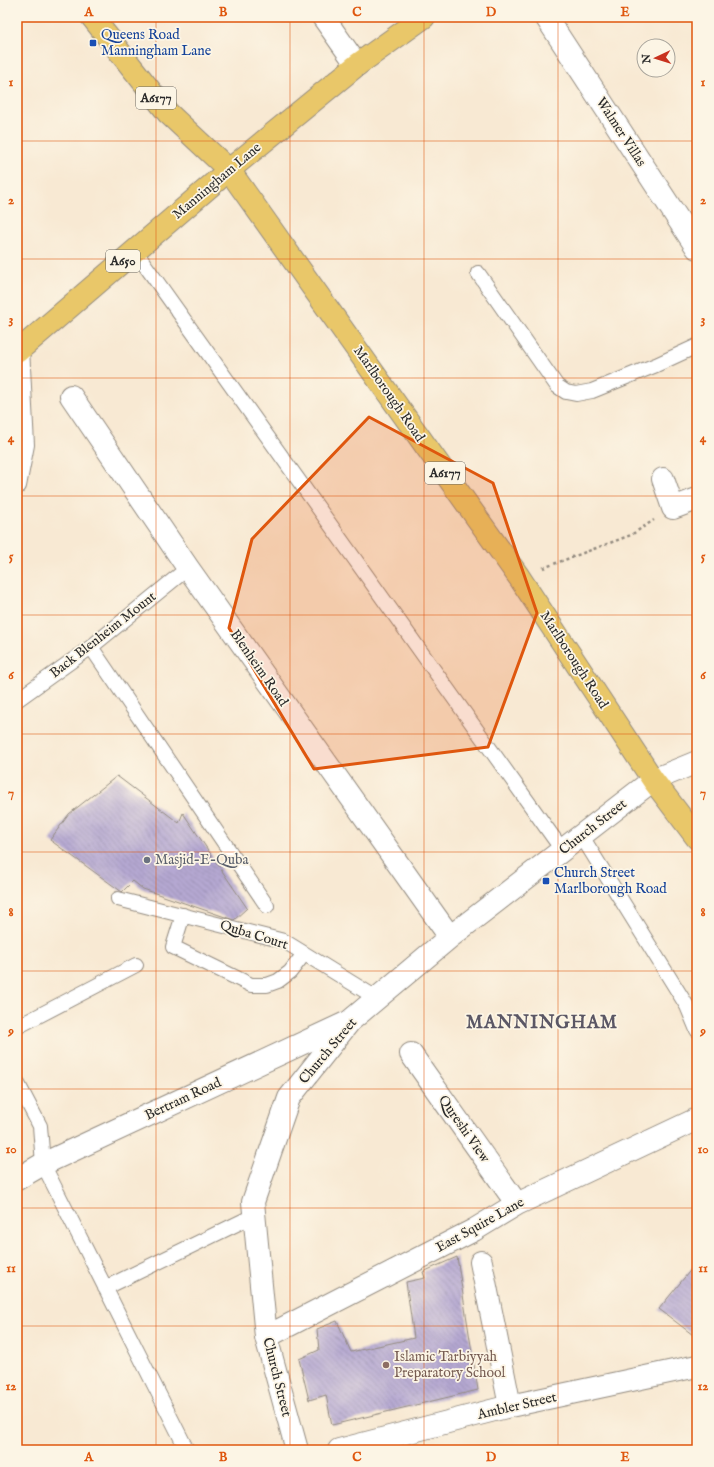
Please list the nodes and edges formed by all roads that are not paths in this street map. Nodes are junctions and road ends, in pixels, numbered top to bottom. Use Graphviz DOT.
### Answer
graph roads {
  1 [pos="92,17"];
  2 [pos="323,17"];
  3 [pos="424,17"];
  4 [pos="546,17"];
  5 [pos="357,65"];
  6 [pos="229,170"];
  7 [pos="697,248"];
  8 [pos="135,251"];
  9 [pos="478,273"];
  10 [pos="697,346"];
  11 [pos="20,350"];
  12 [pos="71,396"];
  13 [pos="663,479"];
  14 [pos="17,487"];
  15 [pos="697,499"];
  16 [pos="188,568"];
  17 [pos="91,647"];
  18 [pos="17,700"];
  19 [pos="697,762"];
  20 [pos="653,780"];
  21 [pos="581,835"];
  22 [pos="697,838"];
  23 [pos="563,851"];
  24 [pos="118,899"];
  25 [pos="267,906"];
  26 [pos="183,915"];
  27 [pos="450,937"];
  28 [pos="304,954"];
  29 [pos="136,965"];
  30 [pos="378,999"];
  31 [pos="350,1021"];
  32 [pos="17,1027"];
  33 [pos="697,1030"];
  34 [pos="411,1054"];
  35 [pos="17,1082"];
  36 [pos="697,1119"];
  37 [pos="43,1164"];
  38 [pos="17,1179"];
  39 [pos="517,1204"];
  40 [pos="255,1215"];
  41 [pos="481,1262"];
  42 [pos="105,1288"];
  43 [pos="266,1337"];
  44 [pos="697,1366"];
  45 [pos="510,1406"];
  46 [pos="188,1450"];
  47 [pos="297,1450"];
  48 [pos="339,1450"];
  1 -- 6 [label="main road, A6177"];
  2 -- 5 [label="street"];
  3 -- 5 [label="main road, Manningham Lane / A650"];
  4 -- 7 [label="street, Walmer Villas"];
  5 -- 6 [label="main road, Manningham Lane / A650"];
  6 -- 8 [label="main road, Manningham Lane / A650"];
  6 -- 20 [label="main road, Marlborough Road / A6177"];
  8 -- 11 [label="main road, Manningham Lane / A650"];
  8 -- 23 [label="lane"];
  9 -- 10 [label="lane"];
  11 -- 14 [label="lane"];
  12 -- 16 [label="street, Blenheim Road"];
  13 -- 15 [label="street"];
  16 -- 17 [label="lane, Back Blenheim Mount"];
  16 -- 27 [label="street, Blenheim Road"];
  17 -- 18 [label="lane, Back Blenheim Mount"];
  17 -- 25 [label="lane"];
  19 -- 20 [label="street, Church Street"];
  20 -- 21 [label="street, Church Street"];
  20 -- 22 [label="main road, A6177"];
  21 -- 23 [label="street, Church Street"];
  21 -- 33 [label="lane"];
  23 -- 27 [label="street, Church Street"];
  24 -- 26 [label="lane, Quba Court"];
  26 -- 28 [label="lane, Quba Court"];
  26 -- 28 [label="lane"];
  27 -- 30 [label="street, Church Street"];
  28 -- 30 [label="lane, Quba Court"];
  29 -- 32 [label="lane"];
  30 -- 31 [label="street, Church Street"];
  31 -- 37 [label="street, Bertram Road"];
  31 -- 40 [label="street, Church Street"];
  34 -- 39 [label="street, Qureshi View"];
  35 -- 37 [label="lane"];
  36 -- 39 [label="street, East Squire Lane"];
  37 -- 38 [label="street, Bertram Road"];
  37 -- 42 [label="lane"];
  39 -- 43 [label="street, East Squire Lane"];
  40 -- 42 [label="lane"];
  40 -- 43 [label="street, Church Street"];
  41 -- 45 [label="street"];
  42 -- 46 [label="lane"];
  43 -- 47 [label="street, Church Street"];
  44 -- 45 [label="street, Ambler Street"];
  45 -- 48 [label="street, Ambler Street"];
}
